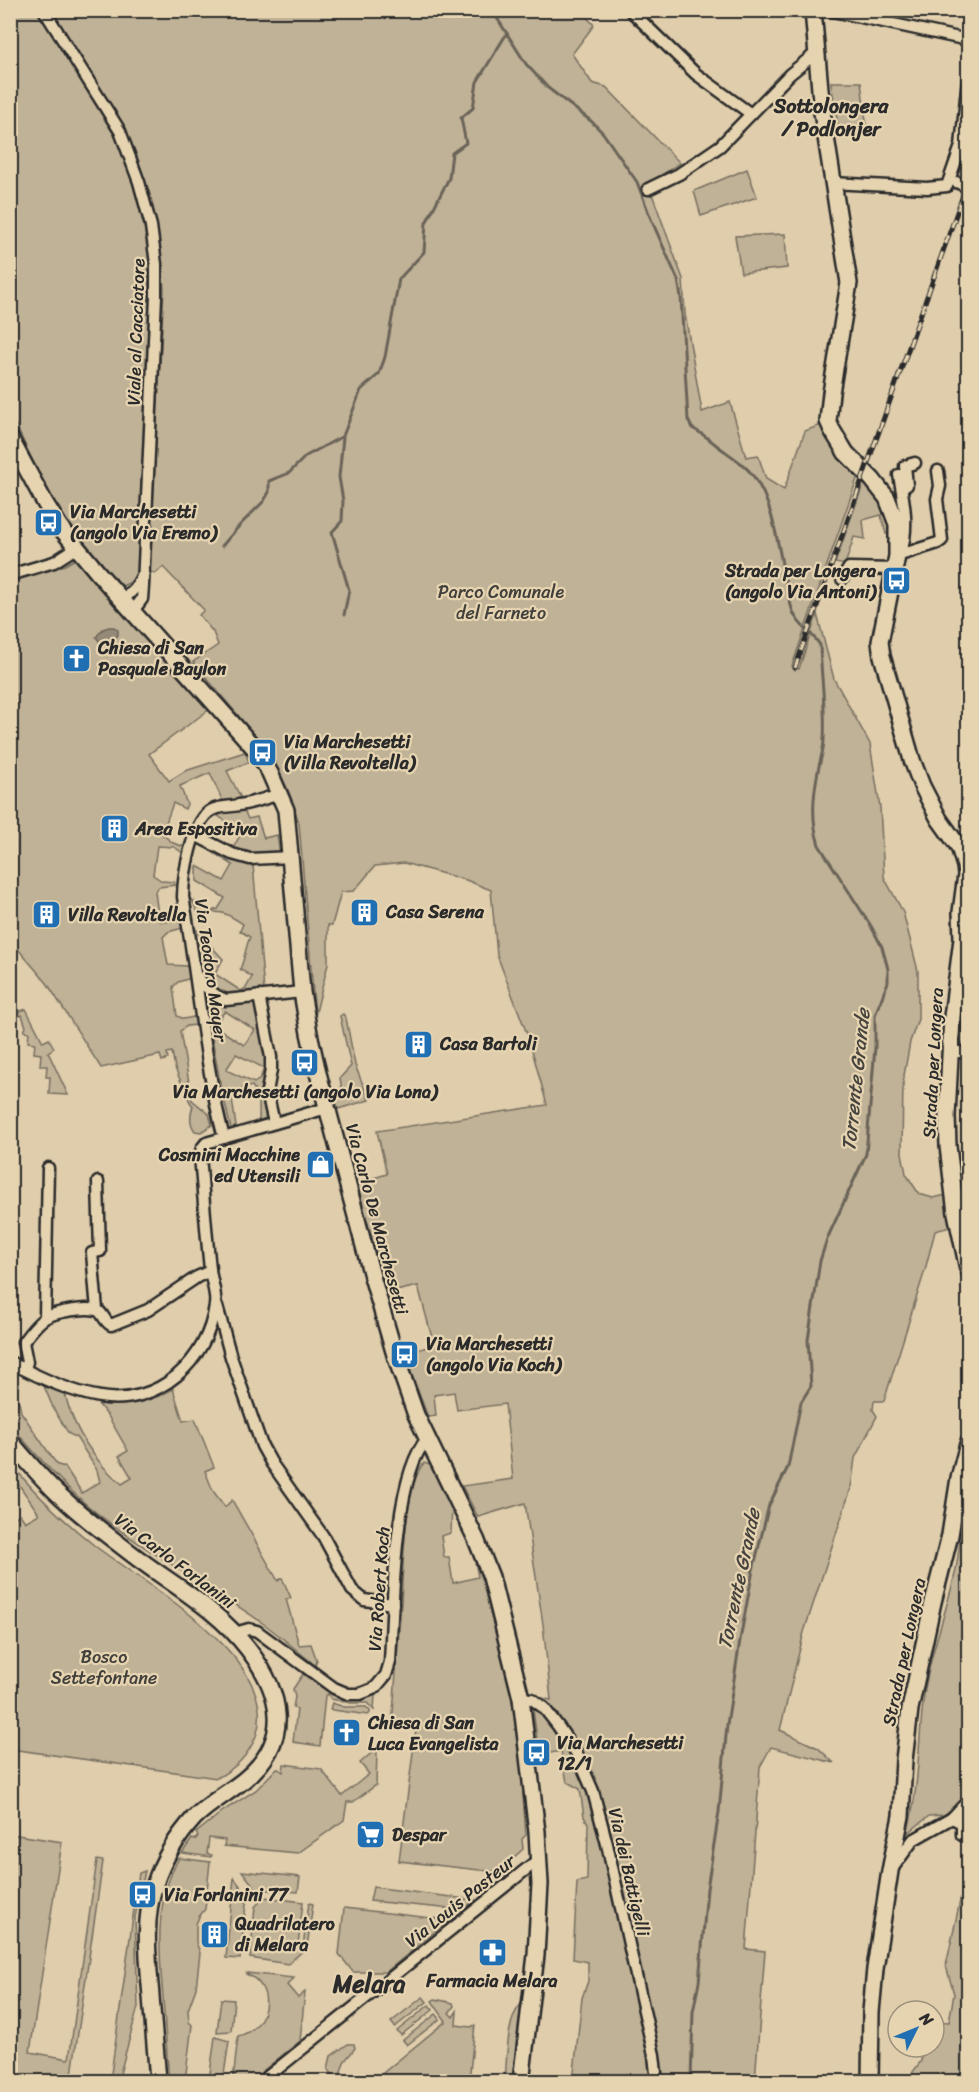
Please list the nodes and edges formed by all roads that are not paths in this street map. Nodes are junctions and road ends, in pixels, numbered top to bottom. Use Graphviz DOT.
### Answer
graph roads {
  1 [pos="44,10"];
  2 [pos="630,10"];
  3 [pos="813,10"];
  4 [pos="828,10"];
  5 [pos="969,40"];
  6 [pos="816,53"];
  7 [pos="969,78"];
  8 [pos="750,114"];
  9 [pos="953,181"];
  10 [pos="832,183"];
  11 [pos="969,187"];
  12 [pos="648,189"];
  13 [pos="11,441"];
  14 [pos="915,463"];
  15 [pos="938,471"];
  16 [pos="899,475"];
  17 [pos="904,502"];
  18 [pos="76,548"];
  19 [pos="898,560"];
  20 [pos="10,575"];
  21 [pos="842,579"];
  22 [pos="128,606"];
  23 [pos="280,794"];
  24 [pos="195,835"];
  25 [pos="291,857"];
  26 [pos="969,906"];
  27 [pos="963,927"];
  28 [pos="964,956"];
  29 [pos="195,973"];
  30 [pos="962,982"];
  31 [pos="302,992"];
  32 [pos="259,996"];
  33 [pos="950,1052"];
  34 [pos="969,1052"];
  35 [pos="327,1108"];
  36 [pos="274,1123"];
  37 [pos="224,1138"];
  38 [pos="48,1168"];
  39 [pos="98,1182"];
  40 [pos="965,1231"];
  41 [pos="969,1269"];
  42 [pos="210,1271"];
  43 [pos="216,1303"];
  44 [pos="97,1310"];
  45 [pos="45,1318"];
  46 [pos="10,1362"];
  47 [pos="25,1369"];
  48 [pos="427,1439"];
  49 [pos="10,1441"];
  50 [pos="969,1444"];
  51 [pos="393,1604"];
  52 [pos="235,1633"];
  53 [pos="521,1698"];
  54 [pos="964,1805"];
  55 [pos="952,1818"];
  56 [pos="962,1835"];
  57 [pos="539,1859"];
  58 [pos="890,1871"];
  59 [pos="158,2082"];
  60 [pos="261,2082"];
  61 [pos="521,2082"];
  62 [pos="657,2082"];
  63 [pos="870,2082"];
  1 -- 22 [label="street, Viale al Cacciatore"];
  2 -- 8 [label="street"];
  3 -- 6 [label="main road, Strada per Longera"];
  4 -- 5 [label="street"];
  6 -- 8 [label="street"];
  6 -- 10 [label="main road, Strada per Longera"];
  7 -- 9 [label="street"];
  8 -- 12 [label="street"];
  9 -- 10 [label="street"];
  9 -- 11 [label="street, bridge"];
  10 -- 19 [label="main road, Strada per Longera"];
  13 -- 18 [label="main road, Via Carlo De Marchesetti"];
  14 -- 17 [label="street"];
  15 -- 19 [label="street"];
  16 -- 17 [label="street"];
  17 -- 19 [label="street"];
  18 -- 20 [label="street"];
  18 -- 22 [label="main road, Via Carlo De Marchesetti"];
  19 -- 21 [label="street"];
  19 -- 27 [label="main road, Strada per Longera"];
  22 -- 23 [label="main road, Via Carlo De Marchesetti"];
  23 -- 24 [label="street, Via Teodoro Mayer"];
  23 -- 25 [label="main road, Via Carlo De Marchesetti"];
  24 -- 25 [label="street"];
  24 -- 29 [label="street, Via Teodoro Mayer"];
  25 -- 31 [label="main road, Via Carlo De Marchesetti"];
  26 -- 27 [label="street, Strada per Longera"];
  27 -- 28 [label="main road, Strada per Longera"];
  28 -- 30 [label="main road, Strada per Longera"];
  29 -- 32 [label="street"];
  29 -- 37 [label="street, Via Teodoro Mayer"];
  30 -- 33 [label="main road, Strada per Longera"];
  31 -- 32 [label="street"];
  31 -- 35 [label="main road, Via Carlo De Marchesetti"];
  32 -- 36 [label="street"];
  33 -- 34 [label="street"];
  33 -- 40 [label="main road, Strada per Longera"];
  35 -- 36 [label="street"];
  35 -- 48 [label="main road, Via Carlo De Marchesetti"];
  36 -- 37 [label="street"];
  37 -- 42 [label="street"];
  38 -- 45 [label="street"];
  39 -- 44 [label="street"];
  40 -- 41 [label="main road, Strada per Longera"];
  42 -- 43 [label="street"];
  42 -- 44 [label="street"];
  43 -- 47 [label="street"];
  43 -- 51 [label="street"];
  44 -- 45 [label="street"];
  45 -- 47 [label="street"];
  46 -- 47 [label="street"];
  48 -- 51 [label="street, Via Robert Koch"];
  48 -- 53 [label="main road, Via Carlo De Marchesetti"];
  49 -- 52 [label="main road, Via Carlo Forlanini"];
  50 -- 58 [label="main road, Strada per Longera"];
  51 -- 52 [label="street, Via Robert Koch"];
  52 -- 59 [label="main road, Via Carlo Forlanini"];
  53 -- 57 [label="main road, Via Carlo De Marchesetti"];
  53 -- 62 [label="street, Via dei Battigelli"];
  54 -- 55 [label="street, Strada per Longera"];
  55 -- 56 [label="street"];
  55 -- 58 [label="street, Strada per Longera"];
  57 -- 60 [label="street, Via Louis Pasteur"];
  57 -- 61 [label="main road, Via Carlo De Marchesetti"];
  58 -- 63 [label="main road, Strada per Longera"];
}
